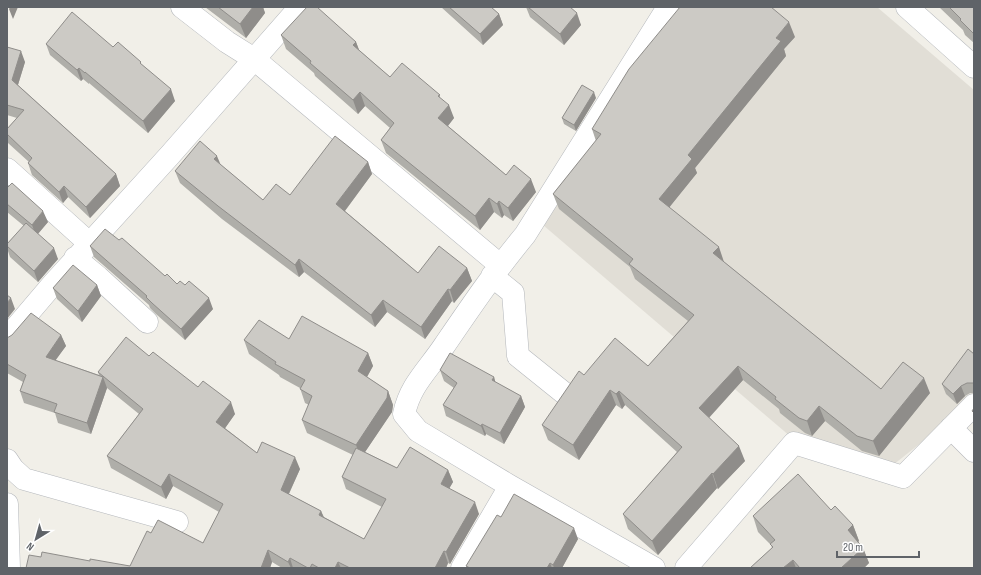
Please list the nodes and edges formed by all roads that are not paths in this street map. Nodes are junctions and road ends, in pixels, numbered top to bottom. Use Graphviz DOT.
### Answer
graph roads {
  1 [pos="182,7"];
  2 [pos="300,7"];
  3 [pos="668,7"];
  4 [pos="907,7"];
  5 [pos="254,59"];
  6 [pos="974,68"];
  7 [pos="7,169"];
  8 [pos="82,251"];
  9 [pos="496,270"];
  10 [pos="147,322"];
  11 [pos="7,338"];
  12 [pos="564,393"];
  13 [pos="974,405"];
  14 [pos="951,428"];
  15 [pos="974,451"];
  16 [pos="10,464"];
  17 [pos="510,486"];
  18 [pos="7,499"];
  19 [pos="7,504"];
  20 [pos="177,522"];
  21 [pos="9,568"];
  22 [pos="462,568"];
  23 [pos="654,568"];
  24 [pos="686,568"];
  1 -- 5 [label="street"];
  2 -- 5 [label="street"];
  3 -- 9 [label="street"];
  4 -- 6 [label="street"];
  5 -- 8 [label="street"];
  5 -- 9 [label="street"];
  7 -- 8 [label="street"];
  8 -- 10 [label="street"];
  8 -- 11 [label="street"];
  9 -- 12 [label="street"];
  9 -- 17 [label="street"];
  13 -- 14 [label="street"];
  14 -- 15 [label="street"];
  14 -- 24 [label="street"];
  16 -- 18 [label="street"];
  16 -- 20 [label="street"];
  17 -- 22 [label="street"];
  17 -- 23 [label="street"];
  19 -- 21 [label="street"];
}
